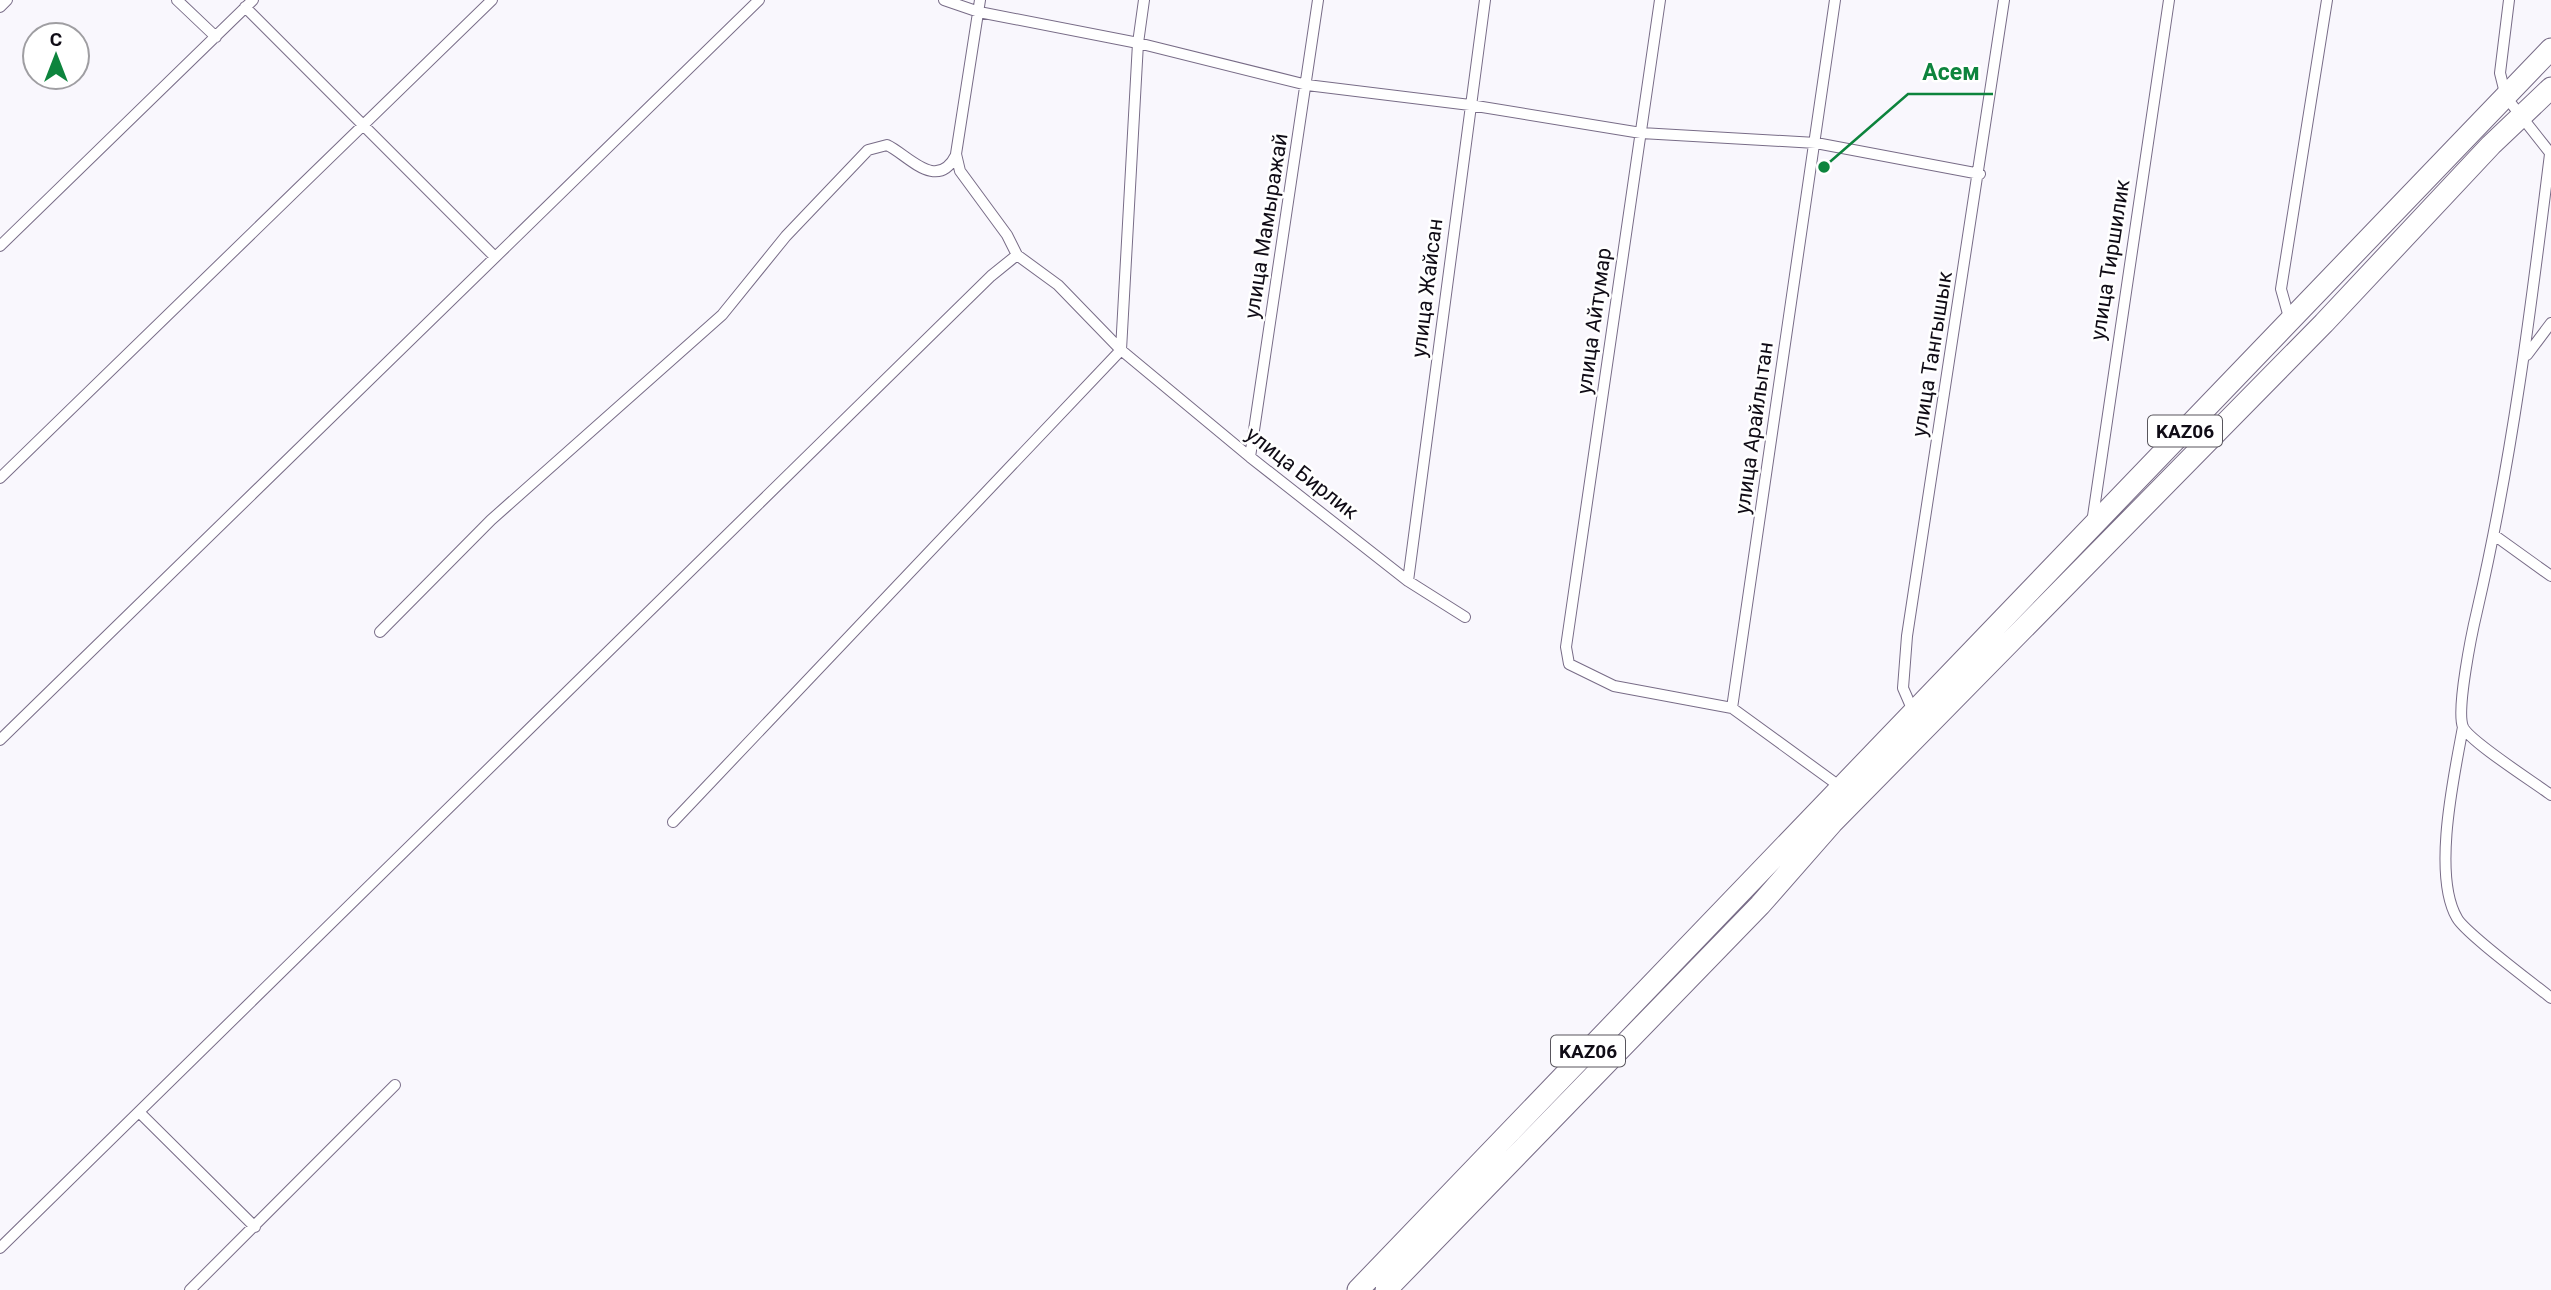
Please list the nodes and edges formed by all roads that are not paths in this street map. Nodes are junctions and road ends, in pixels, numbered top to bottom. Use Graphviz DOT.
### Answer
graph roads {
  1 [pos="7,0"];
  2 [pos="177,0"];
  3 [pos="492,0"];
  4 [pos="759,0"];
  5 [pos="944,0"];
  6 [pos="1144,0"];
  7 [pos="1318,0"];
  8 [pos="1485,0"];
  9 [pos="1660,0"];
  10 [pos="1835,0"];
  11 [pos="2004,0"];
  12 [pos="2169,0"];
  13 [pos="2327,0"];
  14 [pos="2509,0"];
  15 [pos="249,4"];
  16 [pos="979,6"];
  17 [pos="0,7"];
  18 [pos="216,37"];
  19 [pos="1138,44"];
  20 [pos="2551,50"];
  21 [pos="1307,85"];
  22 [pos="2551,88"];
  23 [pos="2506,97"];
  24 [pos="1470,105"];
  25 [pos="2523,117"];
  26 [pos="362,126"];
  27 [pos="1641,133"];
  28 [pos="1816,143"];
  29 [pos="956,154"];
  30 [pos="2550,154"];
  31 [pos="1980,174"];
  32 [pos="0,246"];
  33 [pos="1017,255"];
  34 [pos="495,257"];
  35 [pos="2290,322"];
  36 [pos="2551,323"];
  37 [pos="1121,350"];
  38 [pos="2525,358"];
  39 [pos="1250,457"];
  40 [pos="0,478"];
  41 [pos="2092,527"];
  42 [pos="2494,535"];
  43 [pos="2551,576"];
  44 [pos="1408,581"];
  45 [pos="1465,617"];
  46 [pos="380,632"];
  47 [pos="1732,708"];
  48 [pos="1913,712"];
  49 [pos="2463,727"];
  50 [pos="0,740"];
  51 [pos="1839,787"];
  52 [pos="2551,795"];
  53 [pos="1857,799"];
  54 [pos="673,822"];
  55 [pos="2551,998"];
  56 [pos="395,1085"];
  57 [pos="139,1112"];
  58 [pos="255,1227"];
  59 [pos="0,1248"];
  60 [pos="1409,1266"];
  61 [pos="190,1290"];
  62 [pos="1358,1290"];
  63 [pos="1386,1290"];
  64 [pos="1403,1290"];
  1 -- 17 [label="street"];
  2 -- 18 [label="street"];
  3 -- 26 [label="street"];
  4 -- 34 [label="street"];
  5 -- 16 [label="street"];
  6 -- 19 [label="street"];
  7 -- 21 [label="street, улица Мамыражай"];
  8 -- 24 [label="street, улица Жайсан"];
  9 -- 27 [label="street, улица Айтумар"];
  10 -- 28 [label="street, улица Арайлытан"];
  11 -- 31 [label="street, улица Тангышык"];
  12 -- 41 [label="street, улица Тиршилик"];
  13 -- 35 [label="street"];
  14 -- 23 [label="street"];
  15 -- 18 [label="street"];
  15 -- 26 [label="street"];
  16 -- 19 [label="street"];
  16 -- 29 [label="street"];
  18 -- 32 [label="street"];
  19 -- 21 [label="street"];
  19 -- 37 [label="street"];
  20 -- 23 [label="highway, KАZ06"];
  21 -- 24 [label="street"];
  21 -- 39 [label="street, улица Мамыражай"];
  22 -- 25 [label="highway, KАZ06"];
  23 -- 25 [label="street"];
  23 -- 35 [label="highway, KАZ06"];
  24 -- 27 [label="street"];
  24 -- 44 [label="street, улица Жайсан"];
  25 -- 30 [label="street"];
  25 -- 53 [label="highway, KАZ06"];
  26 -- 34 [label="street"];
  26 -- 40 [label="street"];
  27 -- 28 [label="street"];
  27 -- 47 [label="street, улица Айтумар"];
  28 -- 31 [label="street"];
  28 -- 47 [label="street, улица Арайлытан"];
  29 -- 33 [label="street"];
  29 -- 46 [label="street"];
  30 -- 38 [label="street"];
  31 -- 48 [label="street, улица Тангышык"];
  33 -- 37 [label="street, улица Бирлик"];
  33 -- 57 [label="street"];
  34 -- 50 [label="street"];
  35 -- 41 [label="highway, KАZ06"];
  36 -- 38 [label="street"];
  37 -- 39 [label="street, улица Бирлик"];
  37 -- 54 [label="street"];
  38 -- 42 [label="street"];
  39 -- 44 [label="street, улица Бирлик"];
  41 -- 48 [label="highway, KАZ06"];
  42 -- 43 [label="street"];
  42 -- 49 [label="street"];
  44 -- 45 [label="street, улица Бирлик"];
  47 -- 51 [label="street"];
  48 -- 51 [label="highway, KАZ06"];
  49 -- 52 [label="street"];
  49 -- 55 [label="street"];
  51 -- 53 [label="street"];
  51 -- 62 [label="highway, KАZ06"];
  53 -- 60 [label="highway, KАZ06"];
  56 -- 58 [label="street"];
  57 -- 58 [label="street"];
  57 -- 59 [label="street"];
  58 -- 61 [label="street"];
  60 -- 63 [label="highway, KАZ06"];
  60 -- 64 [label="highway"];
}
